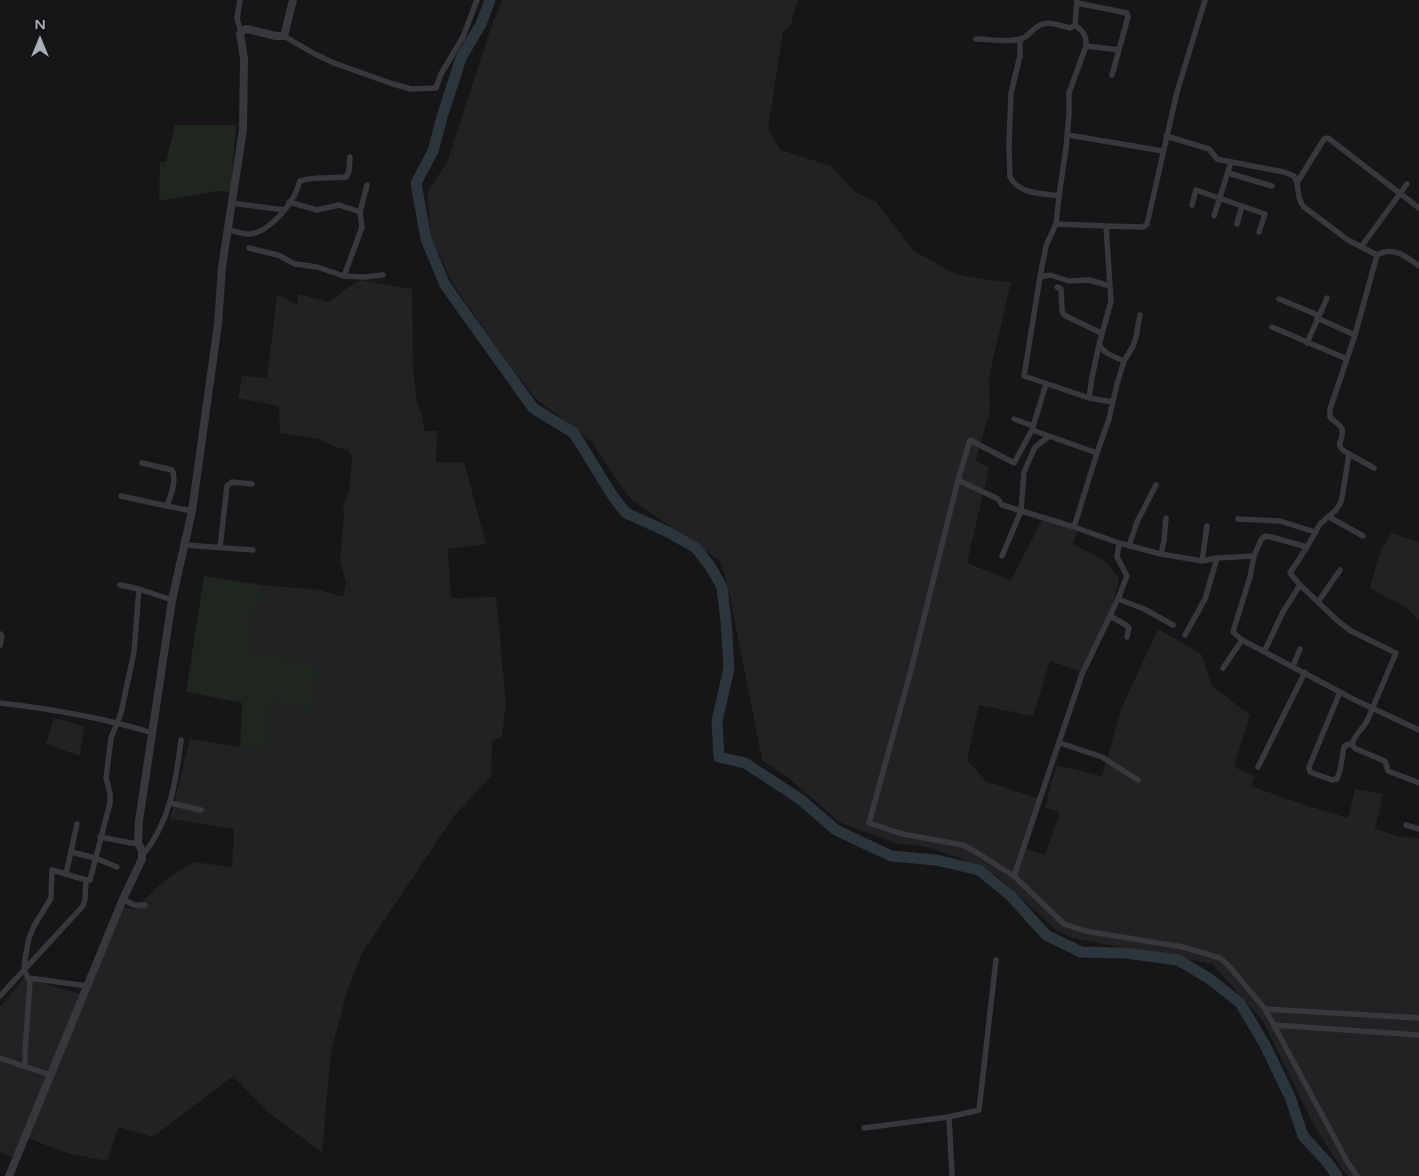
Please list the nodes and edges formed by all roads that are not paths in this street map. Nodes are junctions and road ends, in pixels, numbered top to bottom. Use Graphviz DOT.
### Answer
graph roads {
  1 [pos="240,0"];
  2 [pos="293,0"];
  3 [pos="478,0"];
  4 [pos="1205,0"];
  5 [pos="1077,1"];
  6 [pos="1075,25"];
  7 [pos="241,32"];
  8 [pos="284,36"];
  9 [pos="976,39"];
  10 [pos="1020,39"];
  11 [pos="1086,46"];
  12 [pos="1119,50"];
  13 [pos="1112,75"];
  14 [pos="1068,135"];
  15 [pos="1166,136"];
  16 [pos="1163,151"];
  17 [pos="350,157"];
  18 [pos="1231,162"];
  19 [pos="1228,173"];
  20 [pos="1298,181"];
  21 [pos="1407,184"];
  22 [pos="367,185"];
  23 [pos="1272,186"];
  24 [pos="1400,194"];
  25 [pos="1059,196"];
  26 [pos="1220,198"];
  27 [pos="289,202"];
  28 [pos="232,203"];
  29 [pos="1192,205"];
  30 [pos="1242,206"];
  31 [pos="1419,208"];
  32 [pos="284,210"];
  33 [pos="360,212"];
  34 [pos="1214,216"];
  35 [pos="1056,224"];
  36 [pos="1237,224"];
  37 [pos="1106,226"];
  38 [pos="228,230"];
  39 [pos="1259,232"];
  40 [pos="1361,247"];
  41 [pos="249,248"];
  42 [pos="1377,255"];
  43 [pos="1419,266"];
  44 [pos="383,275"];
  45 [pos="344,276"];
  46 [pos="1040,277"];
  47 [pos="1110,286"];
  48 [pos="1057,287"];
  49 [pos="1326,298"];
  50 [pos="1279,299"];
  51 [pos="1140,315"];
  52 [pos="1317,317"];
  53 [pos="1272,327"];
  54 [pos="1101,333"];
  55 [pos="1354,335"];
  56 [pos="1307,343"];
  57 [pos="1099,345"];
  58 [pos="1347,359"];
  59 [pos="1124,362"];
  60 [pos="1046,384"];
  61 [pos="1090,398"];
  62 [pos="1113,402"];
  63 [pos="1014,419"];
  64 [pos="1032,428"];
  65 [pos="1048,437"];
  66 [pos="1097,453"];
  67 [pos="1348,454"];
  68 [pos="142,463"];
  69 [pos="1374,468"];
  70 [pos="958,480"];
  71 [pos="252,484"];
  72 [pos="1156,485"];
  73 [pos="120,496"];
  74 [pos="167,506"];
  75 [pos="192,511"];
  76 [pos="1021,511"];
  77 [pos="1329,517"];
  78 [pos="1166,518"];
  79 [pos="1238,519"];
  80 [pos="1207,526"];
  81 [pos="1074,527"];
  82 [pos="1315,532"];
  83 [pos="1363,536"];
  84 [pos="1119,543"];
  85 [pos="185,545"];
  86 [pos="1129,546"];
  87 [pos="1307,547"];
  88 [pos="219,548"];
  89 [pos="253,550"];
  90 [pos="1160,554"];
  91 [pos="1002,556"];
  92 [pos="1254,556"];
  93 [pos="1218,558"];
  94 [pos="1202,561"];
  95 [pos="1340,570"];
  96 [pos="120,585"];
  97 [pos="1300,585"];
  98 [pos="139,589"];
  99 [pos="1118,599"];
  100 [pos="172,600"];
  101 [pos="1318,602"];
  102 [pos="1110,616"];
  103 [pos="1173,625"];
  104 [pos="0,634"];
  105 [pos="1185,635"];
  106 [pos="1127,638"];
  107 [pos="1242,640"];
  108 [pos="0,645"];
  109 [pos="1300,649"];
  110 [pos="1264,652"];
  111 [pos="1293,666"];
  112 [pos="1223,668"];
  113 [pos="1305,672"];
  114 [pos="1340,692"];
  115 [pos="0,702"];
  116 [pos="1372,708"];
  117 [pos="118,722"];
  118 [pos="1419,730"];
  119 [pos="152,732"];
  120 [pos="181,740"];
  121 [pos="1060,743"];
  122 [pos="1352,745"];
  123 [pos="1258,767"];
  124 [pos="1138,780"];
  125 [pos="1419,783"];
  126 [pos="170,803"];
  127 [pos="201,810"];
  128 [pos="77,824"];
  129 [pos="1406,825"];
  130 [pos="1419,829"];
  131 [pos="100,837"];
  132 [pos="140,849"];
  133 [pos="71,852"];
  134 [pos="95,858"];
  135 [pos="117,867"];
  136 [pos="66,874"];
  137 [pos="1014,876"];
  138 [pos="86,880"];
  139 [pos="123,899"];
  140 [pos="145,905"];
  141 [pos="996,960"];
  142 [pos="26,974"];
  143 [pos="87,986"];
  144 [pos="0,996"];
  145 [pos="1265,1009"];
  146 [pos="1419,1018"];
  147 [pos="1274,1025"];
  148 [pos="1419,1035"];
  149 [pos="0,1058"];
  150 [pos="25,1066"];
  151 [pos="50,1075"];
  152 [pos="950,1117"];
  153 [pos="864,1128"];
  154 [pos="9,1176"];
  155 [pos="952,1176"];
  156 [pos="1357,1176"];
  1 -- 7 [label="street"];
  2 -- 8 [label="street"];
  3 -- 8 [label="street"];
  4 -- 15 [label="street"];
  5 -- 6 [label="street"];
  5 -- 12 [label="street"];
  6 -- 10 [label="street"];
  6 -- 11 [label="street"];
  7 -- 8 [label="street"];
  7 -- 28 [label="street"];
  9 -- 10 [label="street"];
  10 -- 25 [label="street"];
  11 -- 12 [label="street"];
  11 -- 14 [label="street"];
  12 -- 13 [label="street"];
  14 -- 16 [label="street"];
  14 -- 25 [label="street"];
  15 -- 16 [label="street"];
  15 -- 18 [label="street"];
  16 -- 37 [label="street"];
  17 -- 27 [label="street"];
  18 -- 19 [label="street"];
  18 -- 20 [label="street"];
  19 -- 23 [label="street"];
  19 -- 26 [label="street"];
  20 -- 24 [label="street"];
  20 -- 40 [label="street"];
  21 -- 24 [label="street"];
  22 -- 33 [label="street"];
  24 -- 31 [label="street"];
  24 -- 40 [label="street"];
  25 -- 35 [label="street"];
  26 -- 29 [label="street"];
  26 -- 30 [label="street"];
  26 -- 34 [label="street"];
  27 -- 32 [label="street"];
  27 -- 33 [label="street"];
  28 -- 32 [label="street"];
  28 -- 38 [label="street"];
  30 -- 36 [label="street"];
  30 -- 39 [label="street"];
  32 -- 38 [label="street"];
  33 -- 45 [label="street"];
  35 -- 37 [label="street"];
  35 -- 46 [label="street"];
  37 -- 47 [label="street"];
  38 -- 75 [label="street"];
  40 -- 42 [label="street"];
  41 -- 45 [label="street"];
  42 -- 43 [label="street"];
  42 -- 55 [label="street"];
  44 -- 45 [label="street"];
  46 -- 47 [label="street"];
  46 -- 60 [label="street"];
  47 -- 54 [label="street"];
  48 -- 54 [label="street"];
  49 -- 52 [label="street"];
  50 -- 52 [label="street"];
  51 -- 59 [label="street"];
  52 -- 55 [label="street"];
  52 -- 56 [label="street"];
  53 -- 56 [label="street"];
  54 -- 57 [label="street"];
  55 -- 58 [label="street"];
  56 -- 58 [label="street"];
  57 -- 59 [label="street"];
  57 -- 61 [label="street"];
  58 -- 67 [label="street"];
  59 -- 62 [label="street"];
  60 -- 61 [label="street"];
  60 -- 64 [label="street"];
  61 -- 62 [label="street"];
  62 -- 66 [label="street"];
  63 -- 64 [label="street"];
  64 -- 65 [label="street"];
  64 -- 70 [label="street"];
  65 -- 66 [label="street"];
  65 -- 76 [label="street"];
  66 -- 81 [label="street"];
  67 -- 69 [label="street"];
  67 -- 77 [label="street"];
  68 -- 74 [label="street"];
  70 -- 76 [label="street"];
  70 -- 137 [label="street"];
  71 -- 88 [label="street"];
  72 -- 86 [label="street"];
  73 -- 74 [label="street"];
  74 -- 75 [label="street"];
  75 -- 85 [label="street"];
  76 -- 81 [label="street"];
  76 -- 91 [label="street"];
  77 -- 82 [label="street"];
  77 -- 83 [label="street"];
  78 -- 90 [label="street"];
  79 -- 82 [label="street"];
  80 -- 94 [label="street"];
  81 -- 84 [label="street"];
  82 -- 87 [label="street"];
  84 -- 86 [label="street"];
  84 -- 99 [label="street"];
  85 -- 88 [label="street"];
  85 -- 100 [label="street"];
  86 -- 90 [label="street"];
  87 -- 92 [label="street"];
  87 -- 97 [label="street"];
  88 -- 89 [label="street"];
  90 -- 94 [label="street"];
  92 -- 93 [label="street"];
  92 -- 107 [label="street"];
  93 -- 94 [label="street"];
  93 -- 105 [label="street"];
  95 -- 101 [label="street"];
  96 -- 98 [label="street"];
  97 -- 101 [label="street"];
  97 -- 110 [label="street"];
  98 -- 100 [label="street"];
  98 -- 117 [label="street"];
  99 -- 102 [label="street"];
  99 -- 103 [label="street"];
  100 -- 119 [label="street"];
  101 -- 116 [label="street"];
  102 -- 106 [label="street"];
  102 -- 121 [label="street"];
  104 -- 108 [label="street"];
  107 -- 110 [label="street"];
  107 -- 112 [label="street"];
  109 -- 111 [label="street"];
  110 -- 111 [label="street"];
  111 -- 113 [label="street"];
  113 -- 114 [label="street"];
  113 -- 123 [label="street"];
  114 -- 116 [label="street"];
  114 -- 122 [label="street"];
  115 -- 117 [label="street"];
  116 -- 118 [label="street"];
  116 -- 122 [label="street"];
  117 -- 119 [label="street"];
  117 -- 131 [label="street"];
  119 -- 132 [label="street"];
  120 -- 126 [label="street"];
  121 -- 124 [label="street"];
  121 -- 137 [label="street"];
  122 -- 125 [label="street"];
  126 -- 127 [label="street"];
  126 -- 132 [label="street"];
  128 -- 133 [label="street"];
  129 -- 130 [label="street"];
  131 -- 132 [label="street"];
  131 -- 134 [label="street"];
  132 -- 139 [label="street"];
  133 -- 134 [label="street"];
  133 -- 136 [label="street"];
  134 -- 135 [label="street"];
  134 -- 138 [label="street"];
  136 -- 138 [label="street"];
  136 -- 142 [label="street"];
  137 -- 145 [label="street"];
  138 -- 142 [label="street"];
  139 -- 140 [label="street"];
  139 -- 143 [label="street"];
  141 -- 152 [label="street"];
  142 -- 143 [label="street"];
  142 -- 144 [label="street"];
  142 -- 150 [label="street"];
  143 -- 151 [label="street"];
  145 -- 146 [label="street"];
  145 -- 147 [label="street"];
  147 -- 148 [label="street"];
  147 -- 156 [label="street"];
  149 -- 150 [label="street"];
  150 -- 151 [label="street"];
  151 -- 154 [label="street"];
  152 -- 153 [label="street"];
  152 -- 155 [label="street"];
}
